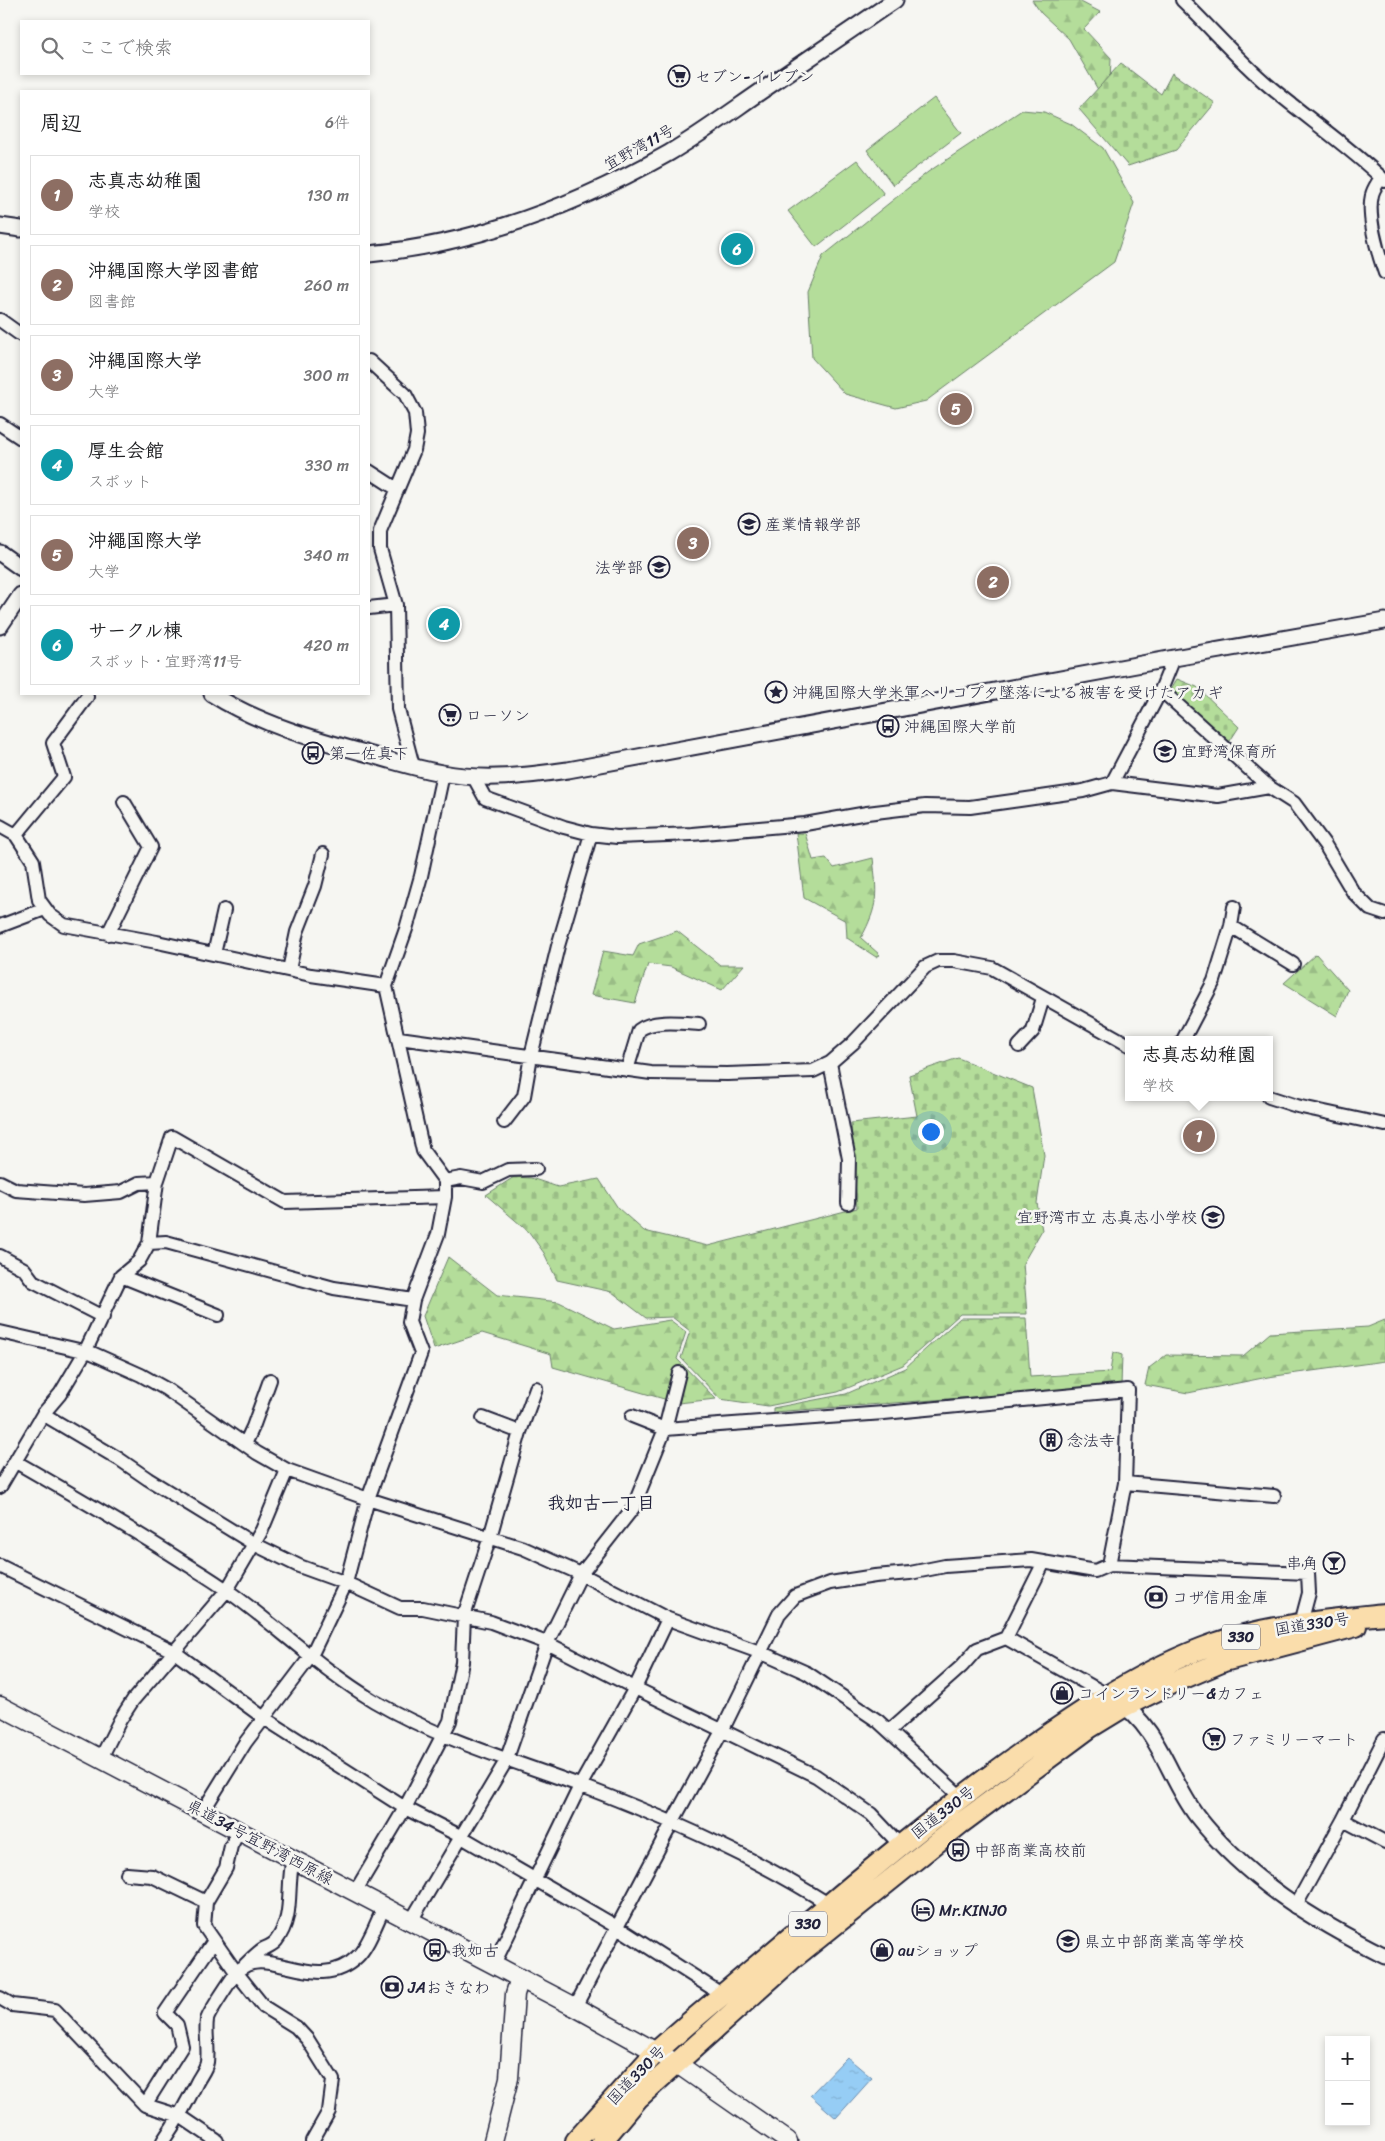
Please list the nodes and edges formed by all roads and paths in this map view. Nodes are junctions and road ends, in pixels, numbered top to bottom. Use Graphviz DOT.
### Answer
graph roads {
  1 [pos="895,0"];
  2 [pos="1182,0"];
  3 [pos="1383,179"];
  4 [pos="0,226"];
  5 [pos="20,229"];
  6 [pos="370,254"];
  7 [pos="1385,273"];
  8 [pos="0,320"];
  9 [pos="20,333"];
  10 [pos="370,362"];
  11 [pos="0,424"];
  12 [pos="20,437"];
  13 [pos="370,472"];
  14 [pos="397,489"];
  15 [pos="0,554"];
  16 [pos="20,567"];
  17 [pos="20,596"];
  18 [pos="396,605"];
  19 [pos="370,608"];
  20 [pos="1385,621"];
  21 [pos="0,626"];
  22 [pos="1174,658"];
  23 [pos="1161,690"];
  24 [pos="214,695"];
  25 [pos="87,697"];
  26 [pos="412,766"];
  27 [pos="443,774"];
  28 [pos="473,776"];
  29 [pos="1112,783"];
  30 [pos="1269,787"];
  31 [pos="124,802"];
  32 [pos="6,833"];
  33 [pos="591,834"];
  34 [pos="323,854"];
  35 [pos="1234,907"];
  36 [pos="45,908"];
  37 [pos="224,910"];
  38 [pos="1385,914"];
  39 [pos="0,926"];
  40 [pos="1231,926"];
  41 [pos="108,934"];
  42 [pos="214,954"];
  43 [pos="1293,964"];
  44 [pos="289,970"];
  45 [pos="386,986"];
  46 [pos="1043,998"];
  47 [pos="700,1024"];
  48 [pos="1185,1036"];
  49 [pos="399,1038"];
  50 [pos="1125,1043"];
  51 [pos="1019,1046"];
  52 [pos="531,1056"];
  53 [pos="830,1063"];
  54 [pos="627,1070"];
  55 [pos="1273,1098"];
  56 [pos="504,1122"];
  57 [pos="1385,1125"];
  58 [pos="536,1169"];
  59 [pos="445,1181"];
  60 [pos="0,1182"];
  61 [pos="157,1182"];
  62 [pos="445,1197"];
  63 [pos="848,1203"];
  64 [pos="149,1244"];
  65 [pos="0,1256"];
  66 [pos="121,1276"];
  67 [pos="413,1300"];
  68 [pos="218,1315"];
  69 [pos="103,1317"];
  70 [pos="0,1332"];
  71 [pos="85,1352"];
  72 [pos="679,1373"];
  73 [pos="270,1380"];
  74 [pos="536,1388"];
  75 [pos="43,1414"];
  76 [pos="632,1416"];
  77 [pos="483,1418"];
  78 [pos="665,1429"];
  79 [pos="520,1432"];
  80 [pos="245,1444"];
  81 [pos="16,1462"];
  82 [pos="287,1470"];
  83 [pos="1125,1483"];
  84 [pos="0,1487"];
  85 [pos="1274,1496"];
  86 [pos="368,1499"];
  87 [pos="490,1537"];
  88 [pos="254,1544"];
  89 [pos="1044,1562"];
  90 [pos="1109,1565"];
  91 [pos="0,1566"];
  92 [pos="581,1574"];
  93 [pos="346,1583"];
  94 [pos="227,1590"];
  95 [pos="1385,1614"];
  96 [pos="464,1616"];
  97 [pos="1385,1618"];
  98 [pos="668,1619"];
  99 [pos="1303,1632"];
  100 [pos="1006,1638"];
  101 [pos="547,1643"];
  102 [pos="173,1652"];
  103 [pos="762,1653"];
  104 [pos="311,1656"];
  105 [pos="635,1688"];
  106 [pos="1107,1695"];
  107 [pos="0,1706"];
  108 [pos="1125,1706"];
  109 [pos="264,1718"];
  110 [pos="722,1731"];
  111 [pos="889,1731"];
  112 [pos="442,1735"];
  113 [pos="1384,1739"];
  114 [pos="101,1758"];
  115 [pos="506,1760"];
  116 [pos="580,1786"];
  117 [pos="960,1797"];
  118 [pos="406,1808"];
  119 [pos="203,1811"];
  120 [pos="1343,1820"];
  121 [pos="672,1821"];
  122 [pos="239,1831"];
  123 [pos="460,1836"];
  124 [pos="1385,1842"];
  125 [pos="901,1846"];
  126 [pos="294,1859"];
  127 [pos="127,1874"];
  128 [pos="536,1880"];
  129 [pos="355,1892"];
  130 [pos="206,1902"];
  131 [pos="830,1905"];
  132 [pos="384,1907"];
  133 [pos="1295,1907"];
  134 [pos="411,1921"];
  135 [pos="617,1927"];
  136 [pos="214,1941"];
  137 [pos="1385,1956"];
  138 [pos="494,1964"];
  139 [pos="240,1969"];
  140 [pos="520,1978"];
  141 [pos="723,1995"];
  142 [pos="0,1998"];
  143 [pos="575,2007"];
  144 [pos="656,2052"];
  145 [pos="676,2063"];
  146 [pos="146,2105"];
  147 [pos="180,2116"];
  148 [pos="163,2141"];
  149 [pos="217,2141"];
  150 [pos="312,2141"];
  151 [pos="493,2141"];
  152 [pos="576,2141"];
  153 [pos="602,2141"];
  154 [pos="788,2141"];
  1 -- 6 [label="street, 宜野湾11号"];
  2 -- 3 [label="street"];
  3 -- 7 [label="street"];
  4 -- 5 [label="street"];
  8 -- 9 [label="street"];
  10 -- 14 [label="street"];
  11 -- 12 [label="street"];
  13 -- 14 [label="street"];
  14 -- 18 [label="street"];
  15 -- 16 [label="street"];
  17 -- 21 [label="street"];
  18 -- 19 [label="street"];
  18 -- 26 [label="street"];
  20 -- 22 [label="street"];
  22 -- 23 [label="street"];
  22 -- 28 [label="street"];
  23 -- 29 [label="street"];
  23 -- 30 [label="street"];
  24 -- 26 [label="street"];
  25 -- 32 [label="street"];
  26 -- 27 [label="street"];
  27 -- 28 [label="street"];
  27 -- 45 [label="street"];
  28 -- 33 [label="street"];
  29 -- 30 [label="street"];
  29 -- 33 [label="street"];
  30 -- 38 [label="street"];
  31 -- 41 [label="street"];
  32 -- 36 [label="street"];
  33 -- 52 [label="street"];
  34 -- 44 [label="street"];
  35 -- 40 [label="street"];
  36 -- 39 [label="street"];
  36 -- 41 [label="street"];
  37 -- 42 [label="street"];
  40 -- 43 [label="street"];
  40 -- 48 [label="street"];
  41 -- 42 [label="street"];
  42 -- 44 [label="street"];
  44 -- 45 [label="street"];
  45 -- 49 [label="street"];
  46 -- 50 [label="street"];
  46 -- 51 [label="street"];
  46 -- 53 [label="street"];
  47 -- 54 [label="street"];
  49 -- 52 [label="street"];
  49 -- 59 [label="street"];
  52 -- 54 [label="street"];
  52 -- 56 [label="street"];
  53 -- 54 [label="street"];
  53 -- 63 [label="street"];
  55 -- 57 [label="street"];
  58 -- 59 [label="street"];
  59 -- 62 [label="street"];
  60 -- 61 [label="street"];
  61 -- 62 [label="street"];
  61 -- 64 [label="street"];
  62 -- 67 [label="street"];
  64 -- 66 [label="street"];
  64 -- 67 [label="street"];
  65 -- 69 [label="street"];
  66 -- 68 [label="street"];
  66 -- 69 [label="street"];
  67 -- 86 [label="street"];
  69 -- 71 [label="street"];
  70 -- 71 [label="street"];
  71 -- 75 [label="street"];
  71 -- 80 [label="street"];
  72 -- 78 [label="street"];
  73 -- 80 [label="street"];
  74 -- 79 [label="street"];
  75 -- 81 [label="street"];
  75 -- 88 [label="street"];
  76 -- 78 [label="street"];
  77 -- 79 [label="street"];
  78 -- 83 [label="street"];
  78 -- 92 [label="street"];
  79 -- 87 [label="street"];
  80 -- 82 [label="street"];
  81 -- 84 [label="street"];
  81 -- 94 [label="street"];
  82 -- 86 [label="street"];
  82 -- 88 [label="street"];
  83 -- 85 [label="street"];
  83 -- 90 [label="street"];
  86 -- 87 [label="street"];
  86 -- 93 [label="street"];
  87 -- 92 [label="street"];
  87 -- 96 [label="street"];
  88 -- 93 [label="street"];
  88 -- 94 [label="street"];
  89 -- 90 [label="street"];
  89 -- 100 [label="street"];
  89 -- 103 [label="street"];
  90 -- 99 [label="street"];
  91 -- 102 [label="street"];
  92 -- 98 [label="street"];
  92 -- 101 [label="street"];
  93 -- 96 [label="street"];
  93 -- 104 [label="street"];
  94 -- 102 [label="street"];
  94 -- 104 [label="street"];
  95 -- 99 [label="highway, 国道330号 / 330"];
  96 -- 101 [label="street"];
  96 -- 112 [label="street"];
  97 -- 99 [label="highway, 国道330号 / 330"];
  98 -- 103 [label="street"];
  98 -- 105 [label="street"];
  99 -- 106 [label="highway, 国道330号 / 330"];
  99 -- 108 [label="highway, 国道330号 / 330"];
  100 -- 106 [label="street"];
  100 -- 111 [label="street"];
  101 -- 105 [label="street"];
  101 -- 115 [label="street"];
  102 -- 109 [label="street"];
  102 -- 114 [label="street"];
  103 -- 110 [label="street"];
  103 -- 111 [label="street"];
  104 -- 109 [label="street"];
  104 -- 112 [label="street"];
  105 -- 110 [label="street"];
  105 -- 116 [label="street"];
  106 -- 108 [label="street"];
  106 -- 117 [label="highway, 国道330号 / 330"];
  107 -- 114 [label="main road, 県道34号宜野湾西原線"];
  108 -- 133 [label="street"];
  108 -- 145 [label="highway, 国道330号 / 330"];
  109 -- 118 [label="street"];
  109 -- 119 [label="street"];
  110 -- 121 [label="street"];
  110 -- 125 [label="street"];
  111 -- 117 [label="street"];
  112 -- 115 [label="street"];
  112 -- 118 [label="street"];
  113 -- 120 [label="street"];
  114 -- 119 [label="main road, 県道34号宜野湾西原線"];
  115 -- 116 [label="street"];
  115 -- 123 [label="street"];
  116 -- 121 [label="street"];
  116 -- 128 [label="street"];
  117 -- 125 [label="highway, 国道330号 / 330"];
  118 -- 123 [label="street"];
  118 -- 129 [label="street"];
  119 -- 122 [label="main road, 県道34号宜野湾西原線"];
  120 -- 124 [label="street"];
  120 -- 133 [label="street"];
  121 -- 131 [label="street"];
  121 -- 135 [label="street"];
  122 -- 126 [label="main road, 県道34号宜野湾西原線"];
  122 -- 130 [label="street"];
  123 -- 128 [label="street"];
  123 -- 134 [label="street"];
  125 -- 131 [label="highway, 国道330号 / 330"];
  126 -- 129 [label="main road, 県道34号宜野湾西原線"];
  126 -- 139 [label="street"];
  127 -- 130 [label="street"];
  128 -- 135 [label="street"];
  128 -- 138 [label="street"];
  129 -- 132 [label="main road, 県道34号宜野湾西原線"];
  130 -- 136 [label="street"];
  131 -- 141 [label="highway, 国道330号 / 330"];
  132 -- 134 [label="main road, 県道34号宜野湾西原線"];
  132 -- 139 [label="street"];
  133 -- 137 [label="street"];
  134 -- 138 [label="main road, 県道34号宜野湾西原線"];
  135 -- 141 [label="street"];
  135 -- 143 [label="street"];
  136 -- 139 [label="street"];
  136 -- 146 [label="street"];
  138 -- 140 [label="main road, 県道34号宜野湾西原線"];
  139 -- 147 [label="street"];
  139 -- 150 [label="street"];
  140 -- 143 [label="main road, 県道34号宜野湾西原線"];
  140 -- 151 [label="main road"];
  141 -- 144 [label="highway, 国道330号 / 330"];
  142 -- 146 [label="street"];
  143 -- 144 [label="main road, 県道34号宜野湾西原線"];
  144 -- 145 [label="main road, 県道34号宜野湾西原線"];
  144 -- 152 [label="highway, 国道330号 / 330"];
  145 -- 153 [label="highway, 国道330号 / 330"];
  145 -- 154 [label="main road, 県道34号宜野湾西原線"];
  146 -- 147 [label="street"];
  147 -- 148 [label="street"];
  147 -- 149 [label="street"];
}
